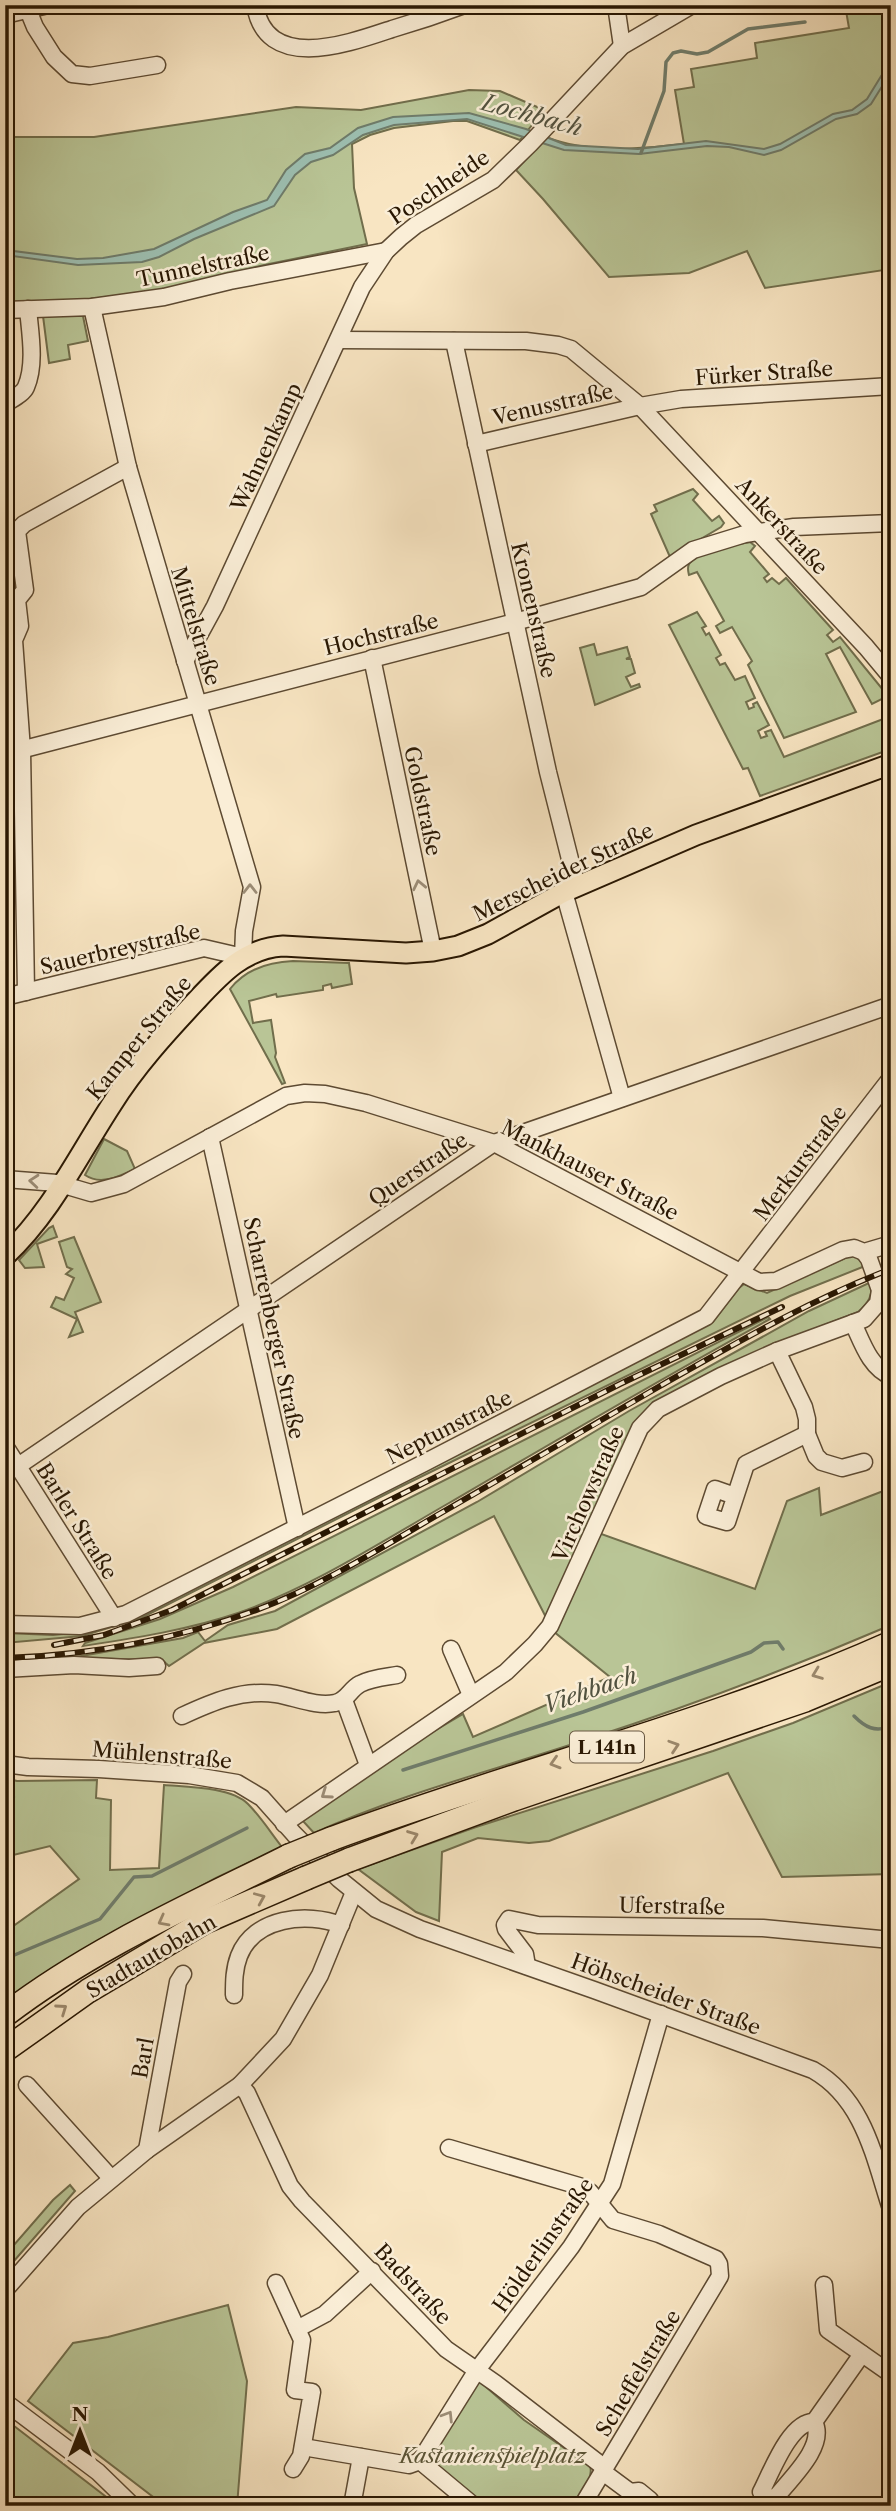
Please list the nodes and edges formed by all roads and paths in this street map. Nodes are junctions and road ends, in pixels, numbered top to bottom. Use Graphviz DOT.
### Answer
graph roads {
  1 [pos="48,5"];
  2 [pos="255,5"];
  3 [pos="464,5"];
  4 [pos="616,5"];
  5 [pos="692,5"];
  6 [pos="27,8"];
  7 [pos="5,15"];
  8 [pos="622,46"];
  9 [pos="156,65"];
  10 [pos="386,251"];
  11 [pos="92,307"];
  12 [pos="28,309"];
  13 [pos="5,310"];
  14 [pos="339,340"];
  15 [pos="454,341"];
  16 [pos="891,386"];
  17 [pos="5,404"];
  18 [pos="640,406"];
  19 [pos="476,444"];
  20 [pos="128,467"];
  21 [pos="891,523"];
  22 [pos="756,531"];
  23 [pos="515,622"];
  24 [pos="372,658"];
  25 [pos="185,662"];
  26 [pos="891,677"];
  27 [pos="198,703"];
  28 [pos="22,750"];
  29 [pos="5,754"];
  30 [pos="891,764"];
  31 [pos="571,889"];
  32 [pos="433,951"];
  33 [pos="243,957"];
  34 [pos="26,992"];
  35 [pos="5,997"];
  36 [pos="891,1005"];
  37 [pos="891,1079"];
  38 [pos="622,1098"];
  39 [pos="210,1137"];
  40 [pos="494,1143"];
  41 [pos="5,1179"];
  42 [pos="63,1184"];
  43 [pos="891,1244"];
  44 [pos="864,1252"];
  45 [pos="5,1256"];
  46 [pos="742,1273"];
  47 [pos="249,1308"];
  48 [pos="853,1323"];
  49 [pos="776,1351"];
  50 [pos="891,1376"];
  51 [pos="807,1434"];
  52 [pos="5,1446"];
  53 [pos="864,1462"];
  54 [pos="18,1466"];
  55 [pos="735,1496"];
  56 [pos="297,1528"];
  57 [pos="114,1618"];
  58 [pos="5,1624"];
  59 [pos="891,1643"];
  60 [pos="451,1649"];
  61 [pos="891,1664"];
  62 [pos="157,1665"];
  63 [pos="5,1669"];
  64 [pos="397,1675"];
  65 [pos="471,1695"];
  66 [pos="344,1700"];
  67 [pos="182,1716"];
  68 [pos="5,1764"];
  69 [pos="368,1765"];
  70 [pos="284,1824"];
  71 [pos="354,1892"];
  72 [pos="341,1925"];
  73 [pos="891,1940"];
  74 [pos="527,1966"];
  75 [pos="183,1974"];
  76 [pos="234,1995"];
  77 [pos="662,2014"];
  78 [pos="5,2015"];
  79 [pos="6,2050"];
  80 [pos="27,2085"];
  81 [pos="240,2085"];
  82 [pos="449,2148"];
  83 [pos="146,2150"];
  84 [pos="111,2178"];
  85 [pos="600,2206"];
  86 [pos="891,2209"];
  87 [pos="372,2271"];
  88 [pos="276,2283"];
  89 [pos="824,2285"];
  90 [pos="5,2290"];
  91 [pos="297,2329"];
  92 [pos="862,2354"];
  93 [pos="477,2370"];
  94 [pos="891,2374"];
  95 [pos="5,2402"];
  96 [pos="814,2422"];
  97 [pos="303,2447"];
  98 [pos="361,2457"];
  99 [pos="420,2461"];
  100 [pos="293,2469"];
  101 [pos="604,2470"];
  102 [pos="634,2499"];
  103 [pos="771,2503"];
  104 [pos="133,2506"];
  105 [pos="352,2506"];
  106 [pos="474,2506"];
  107 [pos="582,2506"];
  108 [pos="650,2506"];
  1 -- 6 [label="street"];
  2 -- 3 [label="street"];
  4 -- 8 [label="street"];
  5 -- 8 [label="street, Poschheide"];
  6 -- 7 [label="street"];
  6 -- 9 [label="street"];
  8 -- 10 [label="street, Poschheide"];
  10 -- 11 [label="street, Tunnelstraße"];
  10 -- 14 [label="street, Wahnenkamp"];
  11 -- 12 [label="street, Tunnelstraße"];
  11 -- 20 [label="street, Mittelstraße"];
  12 -- 13 [label="street, Tunnelstraße"];
  12 -- 17 [label="street"];
  14 -- 15 [label="street, Ankerstraße"];
  14 -- 25 [label="street, Wahnenkamp"];
  15 -- 18 [label="street, Ankerstraße"];
  15 -- 19 [label="street, Kronenstraße"];
  16 -- 18 [label="street, Fürker Straße"];
  18 -- 19 [label="street, Venusstraße"];
  18 -- 22 [label="street, Ankerstraße"];
  19 -- 23 [label="street, Kronenstraße"];
  20 -- 25 [label="street, Mittelstraße"];
  20 -- 28 [label="street"];
  21 -- 22 [label="street, Hochstraße"];
  22 -- 23 [label="street, Hochstraße"];
  22 -- 26 [label="street, Ankerstraße"];
  23 -- 24 [label="street, Hochstraße"];
  23 -- 31 [label="street, Kronenstraße"];
  24 -- 27 [label="street, Hochstraße"];
  32 -- 24 [label="street, Goldstraße, one-way"];
  25 -- 27 [label="street, Mittelstraße"];
  27 -- 28 [label="street, Hochstraße"];
  33 -- 27 [label="street, Mittelstraße, one-way"];
  28 -- 29 [label="street, Hochstraße"];
  28 -- 34 [label="street"];
  30 -- 31 [label="main road, Merscheider Straße"];
  31 -- 32 [label="main road, Merscheider Straße"];
  31 -- 38 [label="street, Kronenstraße"];
  32 -- 33 [label="main road, Merscheider Straße"];
  33 -- 34 [label="street, Sauerbreystraße"];
  33 -- 42 [label="main road, Kamper Straße"];
  34 -- 35 [label="street, Sauerbreystraße"];
  36 -- 38 [label="street, Querstraße"];
  37 -- 46 [label="street, Merkurstraße"];
  38 -- 40 [label="street, Querstraße"];
  39 -- 40 [label="street, Mankhauser Straße"];
  39 -- 42 [label="street, Mankhauser Straße"];
  39 -- 47 [label="street, Scharrenberger Straße"];
  40 -- 46 [label="street, Mankhauser Straße"];
  40 -- 47 [label="street, Querstraße"];
  42 -- 41 [label="street, Mankhauser Straße, one-way"];
  42 -- 45 [label="main road, Kamper Straße"];
  43 -- 44 [label="street"];
  44 -- 46 [label="street"];
  44 -- 48 [label="street, Virchowstraße"];
  46 -- 56 [label="street, Neptunstraße"];
  47 -- 54 [label="street, Querstraße"];
  47 -- 56 [label="street, Scharrenberger Straße"];
  48 -- 49 [label="street, Virchowstraße"];
  48 -- 50 [label="street"];
  49 -- 51 [label="street"];
  49 -- 65 [label="street, Virchowstraße"];
  51 -- 53 [label="street"];
  51 -- 55 [label="street"];
  52 -- 54 [label="street, Barler Straße"];
  54 -- 57 [label="street, Barler Straße"];
  56 -- 57 [label="street, Neptunstraße"];
  57 -- 58 [label="street, Neptunstraße"];
  59 -- 78 [label="highway, Stadtautobahn / L 141n, one-way, bridge"];
  60 -- 65 [label="street"];
  79 -- 61 [label="highway, Stadtautobahn / L 141n, one-way, bridge"];
  62 -- 63 [label="street"];
  64 -- 66 [label="street"];
  65 -- 69 [label="street, Virchowstraße"];
  66 -- 67 [label="street"];
  66 -- 69 [label="street"];
  68 -- 70 [label="street, Mühlenstraße"];
  69 -- 70 [label="street, Virchowstraße, one-way"];
  70 -- 71 [label="street, Mühlenstraße"];
  71 -- 72 [label="street"];
  71 -- 74 [label="street, Höhscheider Straße"];
  72 -- 76 [label="street"];
  72 -- 81 [label="street"];
  73 -- 74 [label="street, Uferstraße"];
  74 -- 77 [label="street, Höhscheider Straße"];
  75 -- 83 [label="street, Barl"];
  77 -- 85 [label="street, Hölderlinstraße"];
  77 -- 86 [label="street, Höhscheider Straße"];
  80 -- 84 [label="street"];
  81 -- 83 [label="street"];
  81 -- 87 [label="street, Badstraße"];
  82 -- 85 [label="street"];
  83 -- 84 [label="street"];
  84 -- 90 [label="street"];
  85 -- 93 [label="street, Hölderlinstraße"];
  85 -- 101 [label="street, Scheffelstraße"];
  87 -- 91 [label="street"];
  87 -- 93 [label="street, Badstraße"];
  88 -- 91 [label="street"];
  89 -- 92 [label="street"];
  91 -- 97 [label="street"];
  92 -- 94 [label="street"];
  92 -- 96 [label="street"];
  99 -- 93 [label="street, Hölderlinstraße, one-way"];
  93 -- 101 [label="street, Badstraße"];
  95 -- 104 [label="street"];
  96 -- 103 [label="street"];
  96 -- 103 [label="street"];
  97 -- 98 [label="street"];
  97 -- 100 [label="street"];
  98 -- 99 [label="street"];
  98 -- 105 [label="street"];
  99 -- 106 [label="street"];
  101 -- 102 [label="street, Badstraße"];
  101 -- 107 [label="street, Scheffelstraße"];
  102 -- 108 [label="street, Badstraße"];
}
